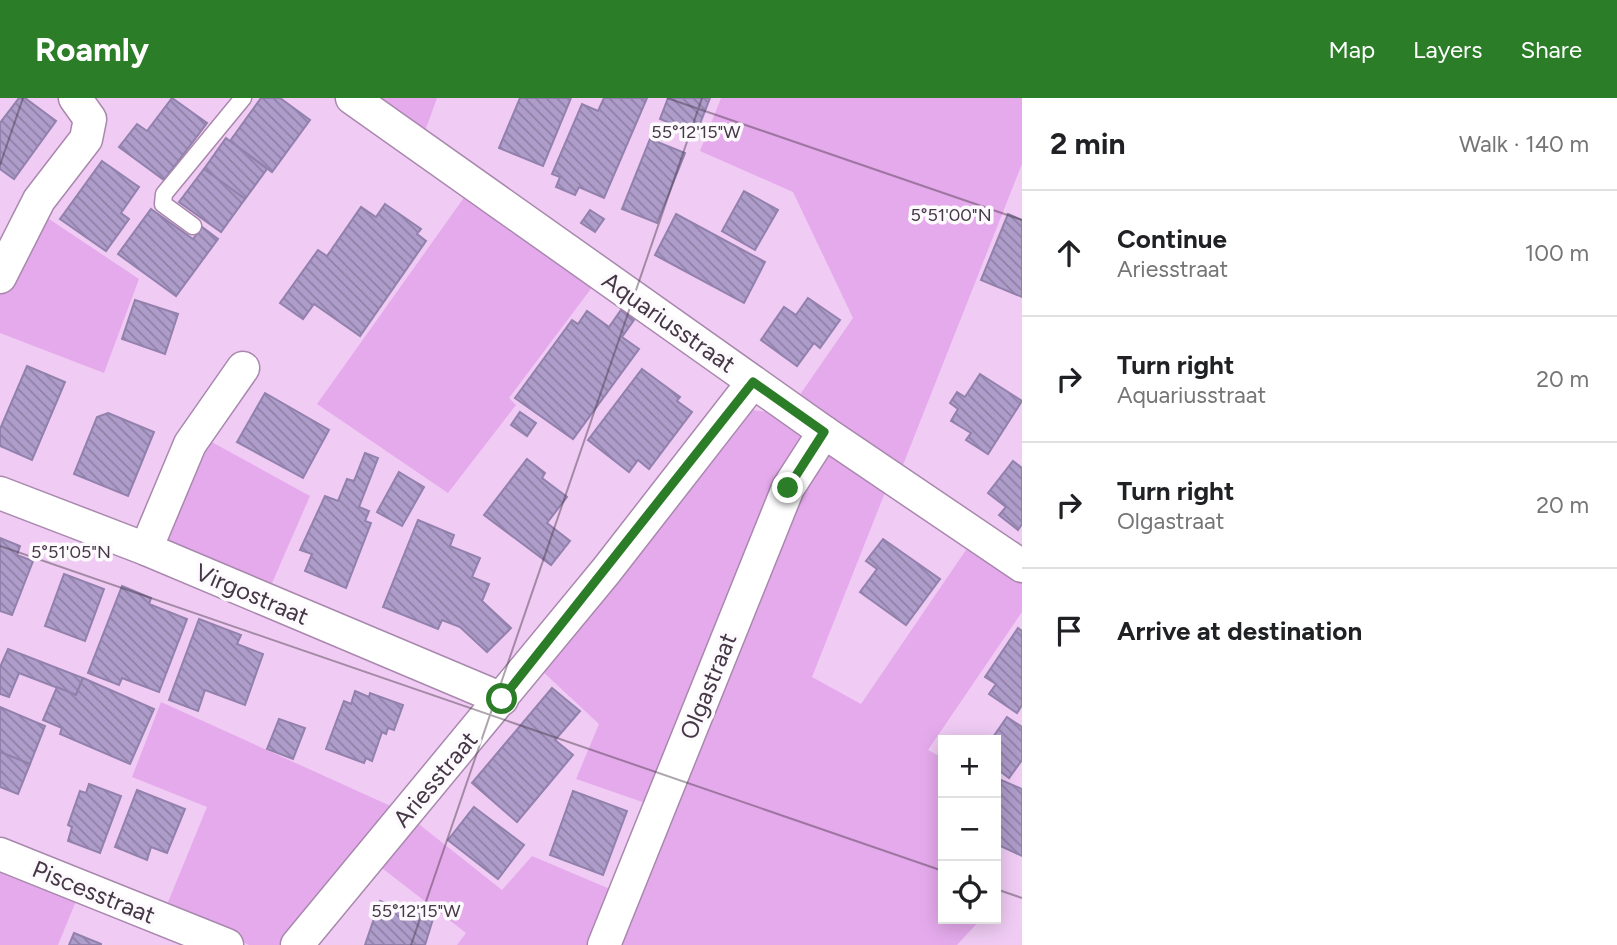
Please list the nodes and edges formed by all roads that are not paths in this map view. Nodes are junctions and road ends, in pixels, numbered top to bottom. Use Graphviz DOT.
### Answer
graph roads {
  1 [pos="75,98"];
  2 [pos="243,98"];
  3 [pos="352,98"];
  4 [pos="193,226"];
  5 [pos="0,277"];
  6 [pos="243,368"];
  7 [pos="753,382"];
  8 [pos="824,432"];
  9 [pos="0,493"];
  10 [pos="146,549"];
  11 [pos="1022,566"];
  12 [pos="502,699"];
  13 [pos="0,854"];
  14 [pos="227,945"];
  15 [pos="297,945"];
  16 [pos="604,945"];
  1 -- 5 [label="street"];
  2 -- 4 [label="lane"];
  3 -- 7 [label="street, Aquariusstraat"];
  6 -- 10 [label="street"];
  7 -- 8 [label="street, Aquariusstraat"];
  7 -- 12 [label="street, Ariesstraat"];
  8 -- 11 [label="street, Aquariusstraat"];
  8 -- 16 [label="street, Olgastraat"];
  9 -- 10 [label="street, Virgostraat"];
  10 -- 12 [label="street, Virgostraat"];
  12 -- 15 [label="street, Ariesstraat"];
  13 -- 14 [label="street, Piscesstraat"];
}
